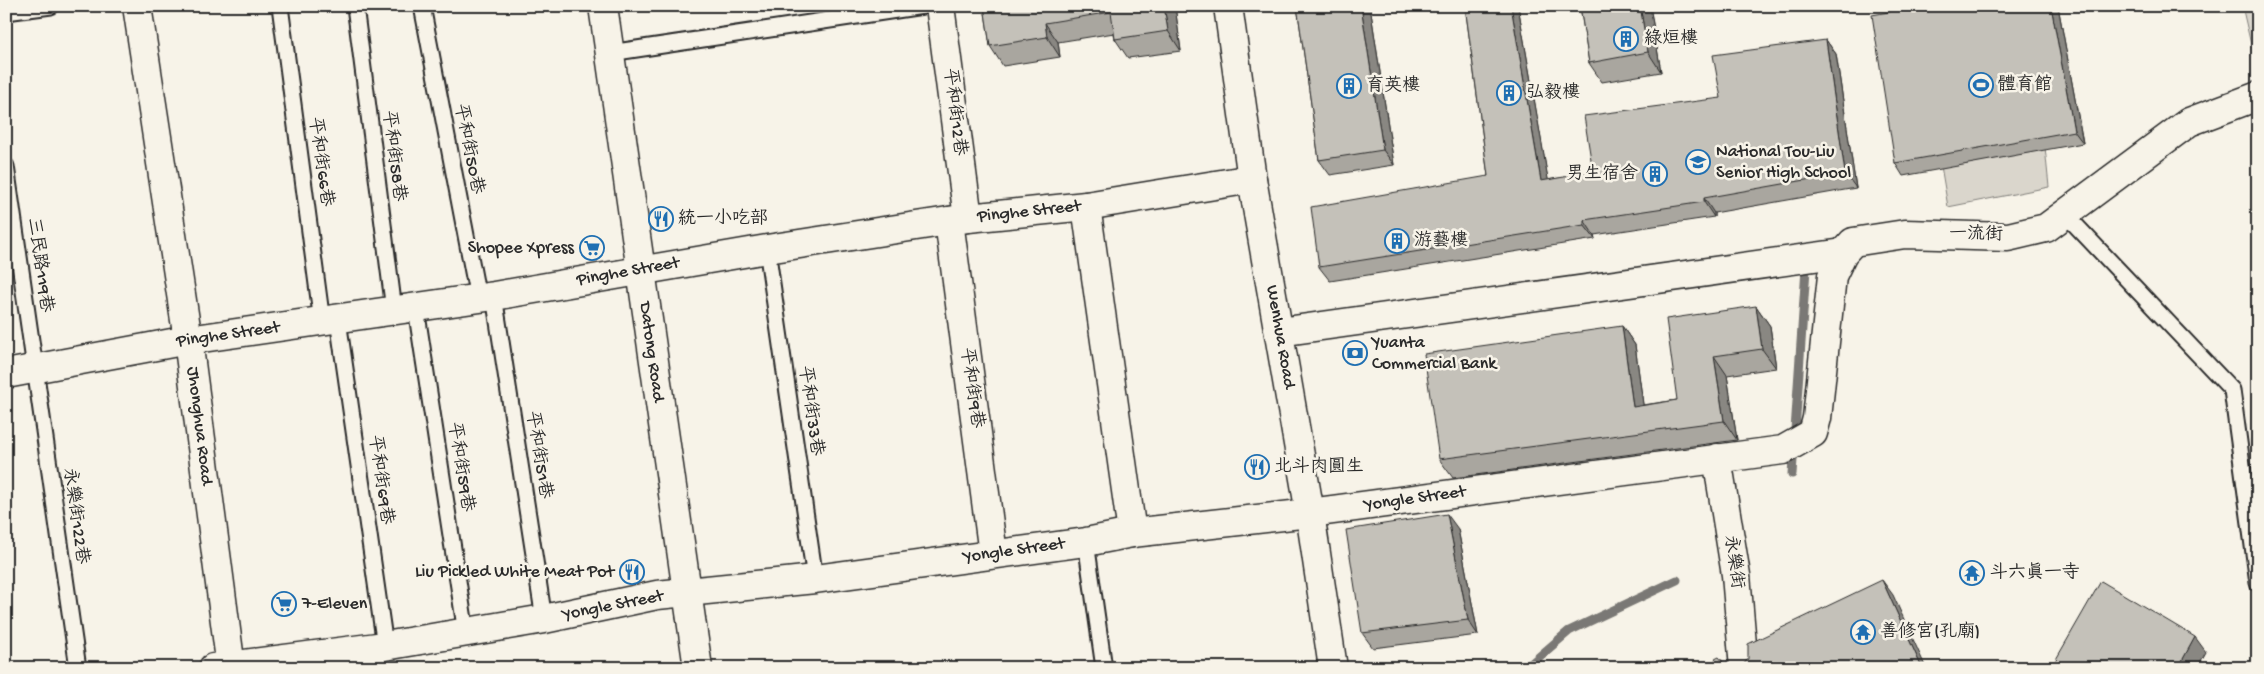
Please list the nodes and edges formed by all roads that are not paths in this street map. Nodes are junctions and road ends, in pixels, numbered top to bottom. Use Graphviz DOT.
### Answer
graph roads {
  1 [pos="51,6"];
  2 [pos="137,6"];
  3 [pos="280,6"];
  4 [pos="355,6"];
  5 [pos="422,6"];
  6 [pos="603,6"];
  7 [pos="923,6"];
  8 [pos="940,6"];
  9 [pos="1228,6"];
  10 [pos="6,12"];
  11 [pos="610,53"];
  12 [pos="2258,96"];
  13 [pos="6,166"];
  14 [pos="1252,179"];
  15 [pos="1086,206"];
  16 [pos="2066,215"];
  17 [pos="958,220"];
  18 [pos="767,249"];
  19 [pos="1843,253"];
  20 [pos="639,269"];
  21 [pos="486,297"];
  22 [pos="405,309"];
  23 [pos="330,321"];
  24 [pos="1279,332"];
  25 [pos="188,340"];
  26 [pos="34,370"];
  27 [pos="6,374"];
  28 [pos="1717,458"];
  29 [pos="1310,513"];
  30 [pos="1132,533"];
  31 [pos="1086,542"];
  32 [pos="993,554"];
  33 [pos="816,580"];
  34 [pos="2258,583"];
  35 [pos="686,593"];
  36 [pos="544,620"];
  37 [pos="466,633"];
  38 [pos="385,646"];
  39 [pos="225,667"];
  40 [pos="78,668"];
  41 [pos="698,668"];
  42 [pos="1104,668"];
  43 [pos="1333,668"];
  44 [pos="1744,668"];
  1 -- 10 [label="lane"];
  2 -- 25 [label="street, Jhonghua Road"];
  3 -- 23 [label="lane, 平和街66巷"];
  4 -- 22 [label="lane, 平和街58巷"];
  5 -- 21 [label="lane, 平和街50巷"];
  6 -- 11 [label="street, Datong Road"];
  7 -- 11 [label="lane"];
  8 -- 17 [label="street, 平和街12巷"];
  9 -- 14 [label="street, Wenhua Road"];
  11 -- 20 [label="street, Datong Road"];
  12 -- 16 [label="street, 一流街"];
  13 -- 26 [label="lane, 三民路119巷"];
  14 -- 15 [label="street, Pinghe Street"];
  14 -- 24 [label="street, Wenhua Road"];
  15 -- 17 [label="street, Pinghe Street"];
  15 -- 30 [label="street"];
  16 -- 19 [label="street, 一流街"];
  16 -- 34 [label="lane"];
  17 -- 18 [label="street, Pinghe Street"];
  17 -- 32 [label="street, 平和街9巷"];
  18 -- 20 [label="street, Pinghe Street"];
  18 -- 33 [label="lane, 平和街33巷"];
  19 -- 24 [label="street"];
  19 -- 28 [label="street, Yongle Street"];
  20 -- 21 [label="street, Pinghe Street"];
  20 -- 35 [label="street, Datong Road"];
  21 -- 22 [label="street, Pinghe Street"];
  21 -- 36 [label="lane, 平和街51巷"];
  22 -- 23 [label="street, Pinghe Street"];
  22 -- 37 [label="lane, 平和街59巷"];
  23 -- 25 [label="street, Pinghe Street"];
  23 -- 38 [label="lane, 平和街69巷"];
  24 -- 29 [label="street, Wenhua Road"];
  25 -- 26 [label="street, Pinghe Street"];
  25 -- 39 [label="street, Jhonghua Road"];
  26 -- 27 [label="street, Pinghe Street"];
  26 -- 40 [label="lane, 永樂街122巷"];
  28 -- 29 [label="street, Yongle Street"];
  28 -- 44 [label="street, 永樂街"];
  29 -- 30 [label="street, Yongle Street"];
  29 -- 43 [label="street, Wenhua Road"];
  30 -- 31 [label="street, Yongle Street"];
  31 -- 32 [label="street, Yongle Street"];
  31 -- 42 [label="lane"];
  32 -- 33 [label="street, Yongle Street"];
  33 -- 35 [label="street, Yongle Street"];
  35 -- 36 [label="street, Yongle Street"];
  35 -- 41 [label="street, Datong Road"];
  36 -- 37 [label="street, Yongle Street"];
  37 -- 38 [label="street, Yongle Street"];
  38 -- 39 [label="street, Yongle Street"];
}
